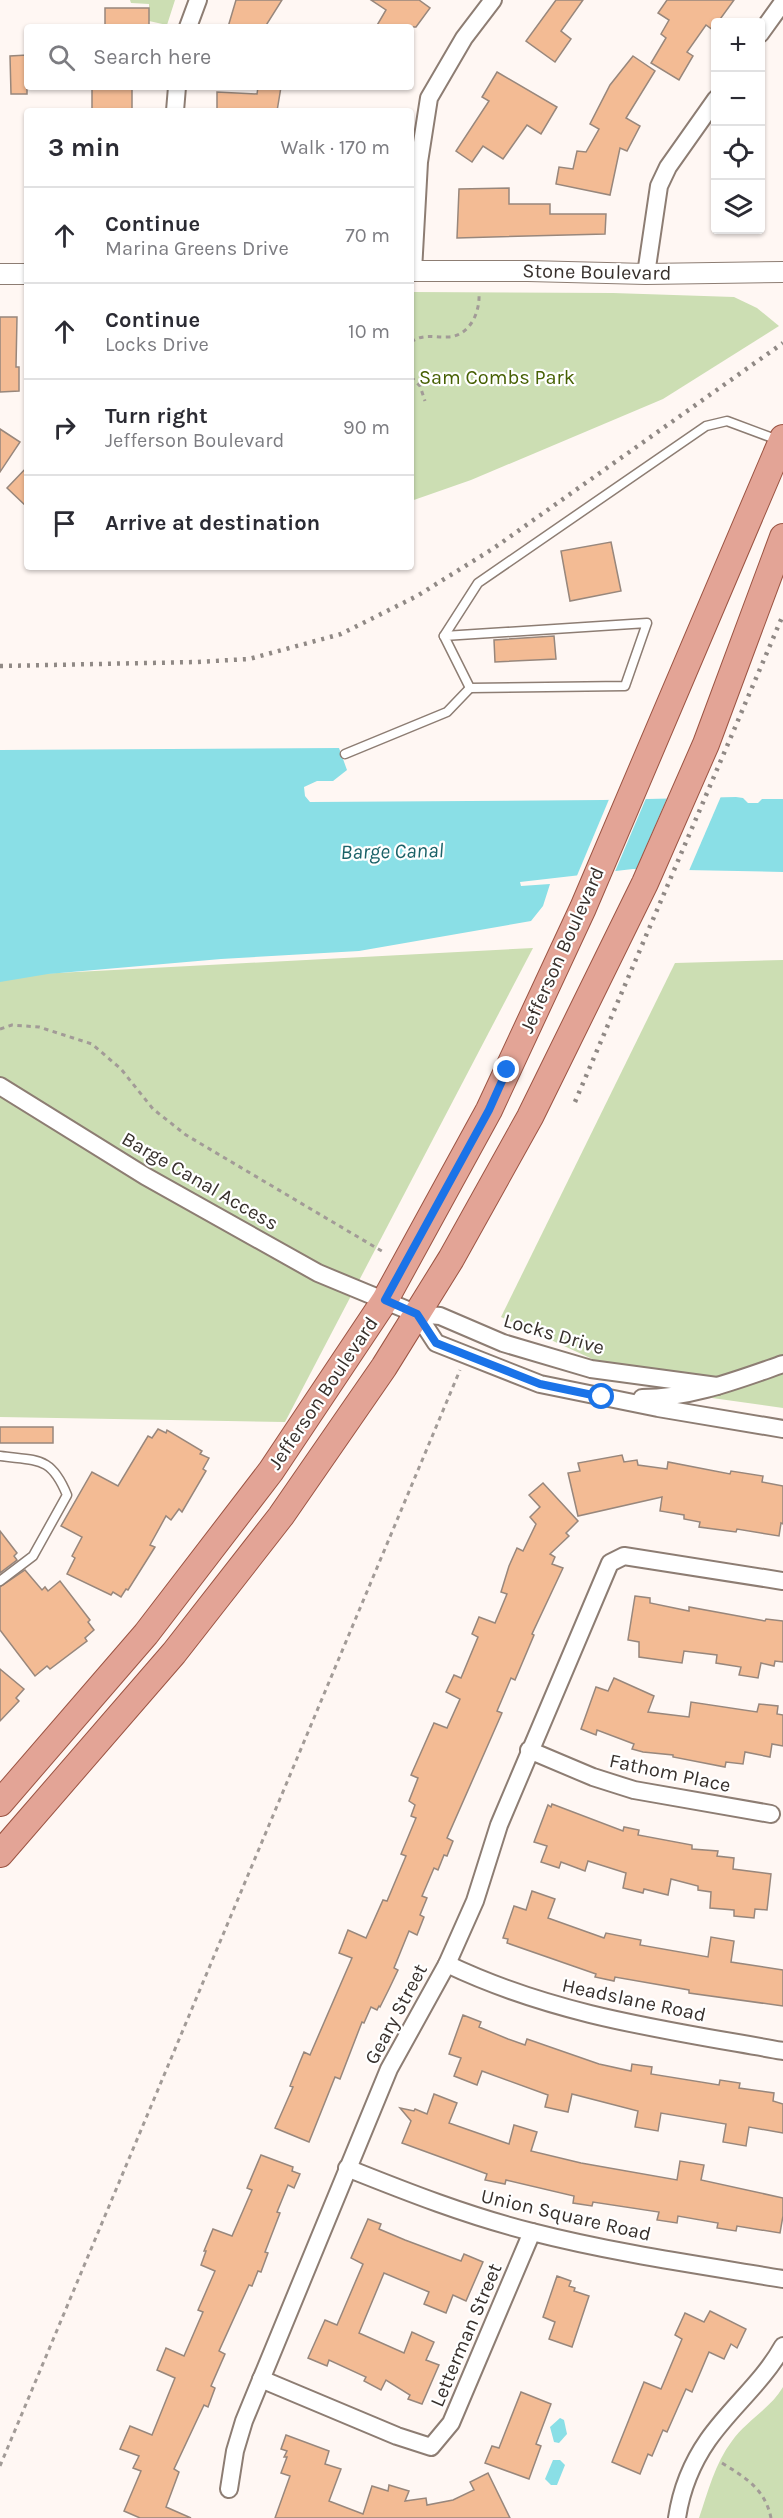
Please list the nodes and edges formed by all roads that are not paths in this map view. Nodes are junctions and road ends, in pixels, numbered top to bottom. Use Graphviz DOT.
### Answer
graph roads {
  1 [pos="198,0"];
  2 [pos="493,0"];
  3 [pos="783,2"];
  4 [pos="189,24"];
  5 [pos="765,27"];
  6 [pos="177,90"];
  7 [pos="711,106"];
  8 [pos="175,108"];
  9 [pos="414,240"];
  10 [pos="414,271"];
  11 [pos="783,272"];
  12 [pos="0,274"];
  13 [pos="24,274"];
  14 [pos="646,274"];
  15 [pos="782,439"];
  16 [pos="783,537"];
  17 [pos="444,636"];
  18 [pos="470,688"];
  19 [pos="345,754"];
  20 [pos="0,1086"];
  21 [pos="385,1300"];
  22 [pos="417,1314"];
  23 [pos="783,1364"];
  24 [pos="717,1386"];
  25 [pos="602,1397"];
  26 [pos="783,1429"];
  27 [pos="0,1456"];
  28 [pos="0,1581"];
  29 [pos="783,1581"];
  30 [pos="529,1750"];
  31 [pos="0,1803"];
  32 [pos="771,1815"];
  33 [pos="0,1854"];
  34 [pos="447,1964"];
  35 [pos="783,2051"];
  36 [pos="347,2168"];
  37 [pos="532,2232"];
  38 [pos="783,2279"];
  39 [pos="783,2346"];
  40 [pos="261,2379"];
  41 [pos="229,2489"];
  42 [pos="677,2518"];
  1 -- 4 [label="street"];
  2 -- 9 [label="street"];
  3 -- 5 [label="street"];
  6 -- 8 [label="street"];
  7 -- 14 [label="street"];
  10 -- 14 [label="street, Stone Boulevard"];
  11 -- 14 [label="street, Stone Boulevard"];
  12 -- 13 [label="street"];
  15 -- 17 [label="lane"];
  15 -- 21 [label="main road, Jefferson Boulevard"];
  16 -- 22 [label="main road, Jefferson Boulevard"];
  17 -- 18 [label="lane"];
  17 -- 18 [label="lane"];
  18 -- 19 [label="lane"];
  20 -- 21 [label="street, Barge Canal Access"];
  21 -- 22 [label="street, Locks Drive"];
  21 -- 31 [label="main road, Jefferson Boulevard"];
  22 -- 24 [label="street, Locks Drive"];
  22 -- 25 [label="street"];
  22 -- 33 [label="main road, Jefferson Boulevard"];
  23 -- 24 [label="street, Locks Drive"];
  24 -- 25 [label="street, Locks Drive"];
  25 -- 26 [label="street"];
  27 -- 28 [label="lane"];
  29 -- 30 [label="street, Geary Street"];
  30 -- 32 [label="street, Fathom Place"];
  30 -- 34 [label="street, Geary Street"];
  34 -- 35 [label="street, Headslane Road"];
  34 -- 36 [label="street, Geary Street"];
  36 -- 37 [label="street, Union Square Road"];
  36 -- 40 [label="street, Geary Street"];
  37 -- 38 [label="street, Union Square Road"];
  37 -- 40 [label="street, Letterman Street"];
  39 -- 42 [label="street"];
  40 -- 41 [label="street, Geary Street"];
}
